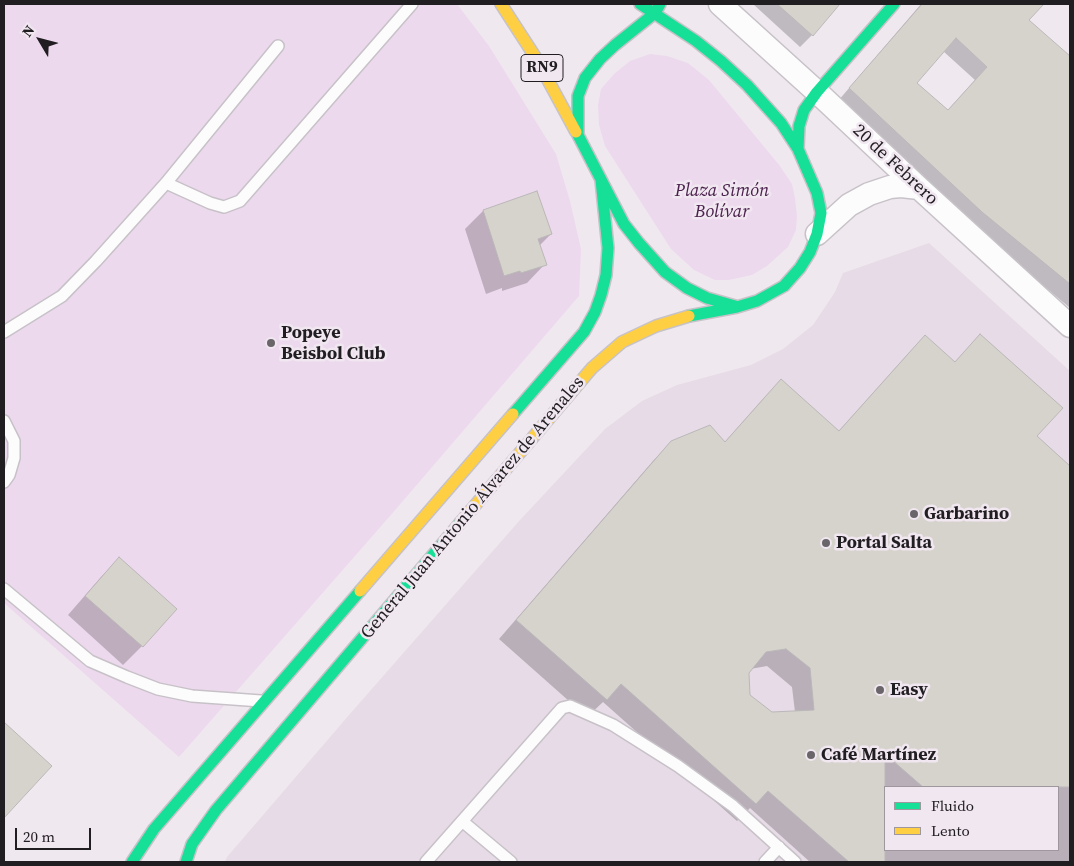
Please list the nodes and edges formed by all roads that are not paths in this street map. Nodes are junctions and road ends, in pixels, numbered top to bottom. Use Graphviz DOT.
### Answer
graph roads {
  1 [pos="412,4"];
  2 [pos="501,4"];
  3 [pos="640,4"];
  4 [pos="720,4"];
  5 [pos="894,4"];
  6 [pos="658,8"];
  7 [pos="278,46"];
  8 [pos="817,92"];
  9 [pos="578,135"];
  10 [pos="798,149"];
  11 [pos="601,180"];
  12 [pos="166,183"];
  13 [pos="919,188"];
  14 [pos="817,234"];
  15 [pos="737,307"];
  16 [pos="1070,326"];
  17 [pos="4,332"];
  18 [pos="4,421"];
  19 [pos="4,482"];
  20 [pos="4,590"];
  21 [pos="265,701"];
  22 [pos="462,822"];
  23 [pos="779,847"];
  24 [pos="132,862"];
  25 [pos="186,862"];
  26 [pos="426,862"];
  27 [pos="511,862"];
  28 [pos="765,862"];
  29 [pos="795,862"];
  1 -- 12 [label="lane"];
  2 -- 9 [label="main road, RN9"];
  3 -- 6 [label="main road, General Juan Antonio Álvarez de Arenales"];
  4 -- 8 [label="street, 20 de Febrero"];
  5 -- 8 [label="main road, General Juan Antonio Álvarez de Arenales"];
  6 -- 9 [label="main road"];
  6 -- 10 [label="main road, General Juan Antonio Álvarez de Arenales"];
  7 -- 12 [label="lane"];
  8 -- 10 [label="main road, General Juan Antonio Álvarez de Arenales"];
  8 -- 13 [label="street, 20 de Febrero"];
  9 -- 11 [label="main road"];
  10 -- 14 [label="main road, General Juan Antonio Álvarez de Arenales"];
  11 -- 15 [label="main road"];
  11 -- 21 [label="main road, General Juan Antonio Álvarez de Arenales"];
  12 -- 17 [label="lane"];
  13 -- 14 [label="street, General Juan Antonio Álvarez de Arenales"];
  13 -- 16 [label="street, 20 de Febrero"];
  14 -- 15 [label="main road, General Juan Antonio Álvarez de Arenales"];
  15 -- 25 [label="main road, General Juan Antonio Álvarez de Arenales"];
  18 -- 19 [label="lane"];
  20 -- 21 [label="lane"];
  21 -- 24 [label="main road, General Juan Antonio Álvarez de Arenales"];
  22 -- 23 [label="lane"];
  22 -- 26 [label="lane"];
  22 -- 27 [label="lane"];
  23 -- 28 [label="lane"];
  23 -- 29 [label="lane"];
}
